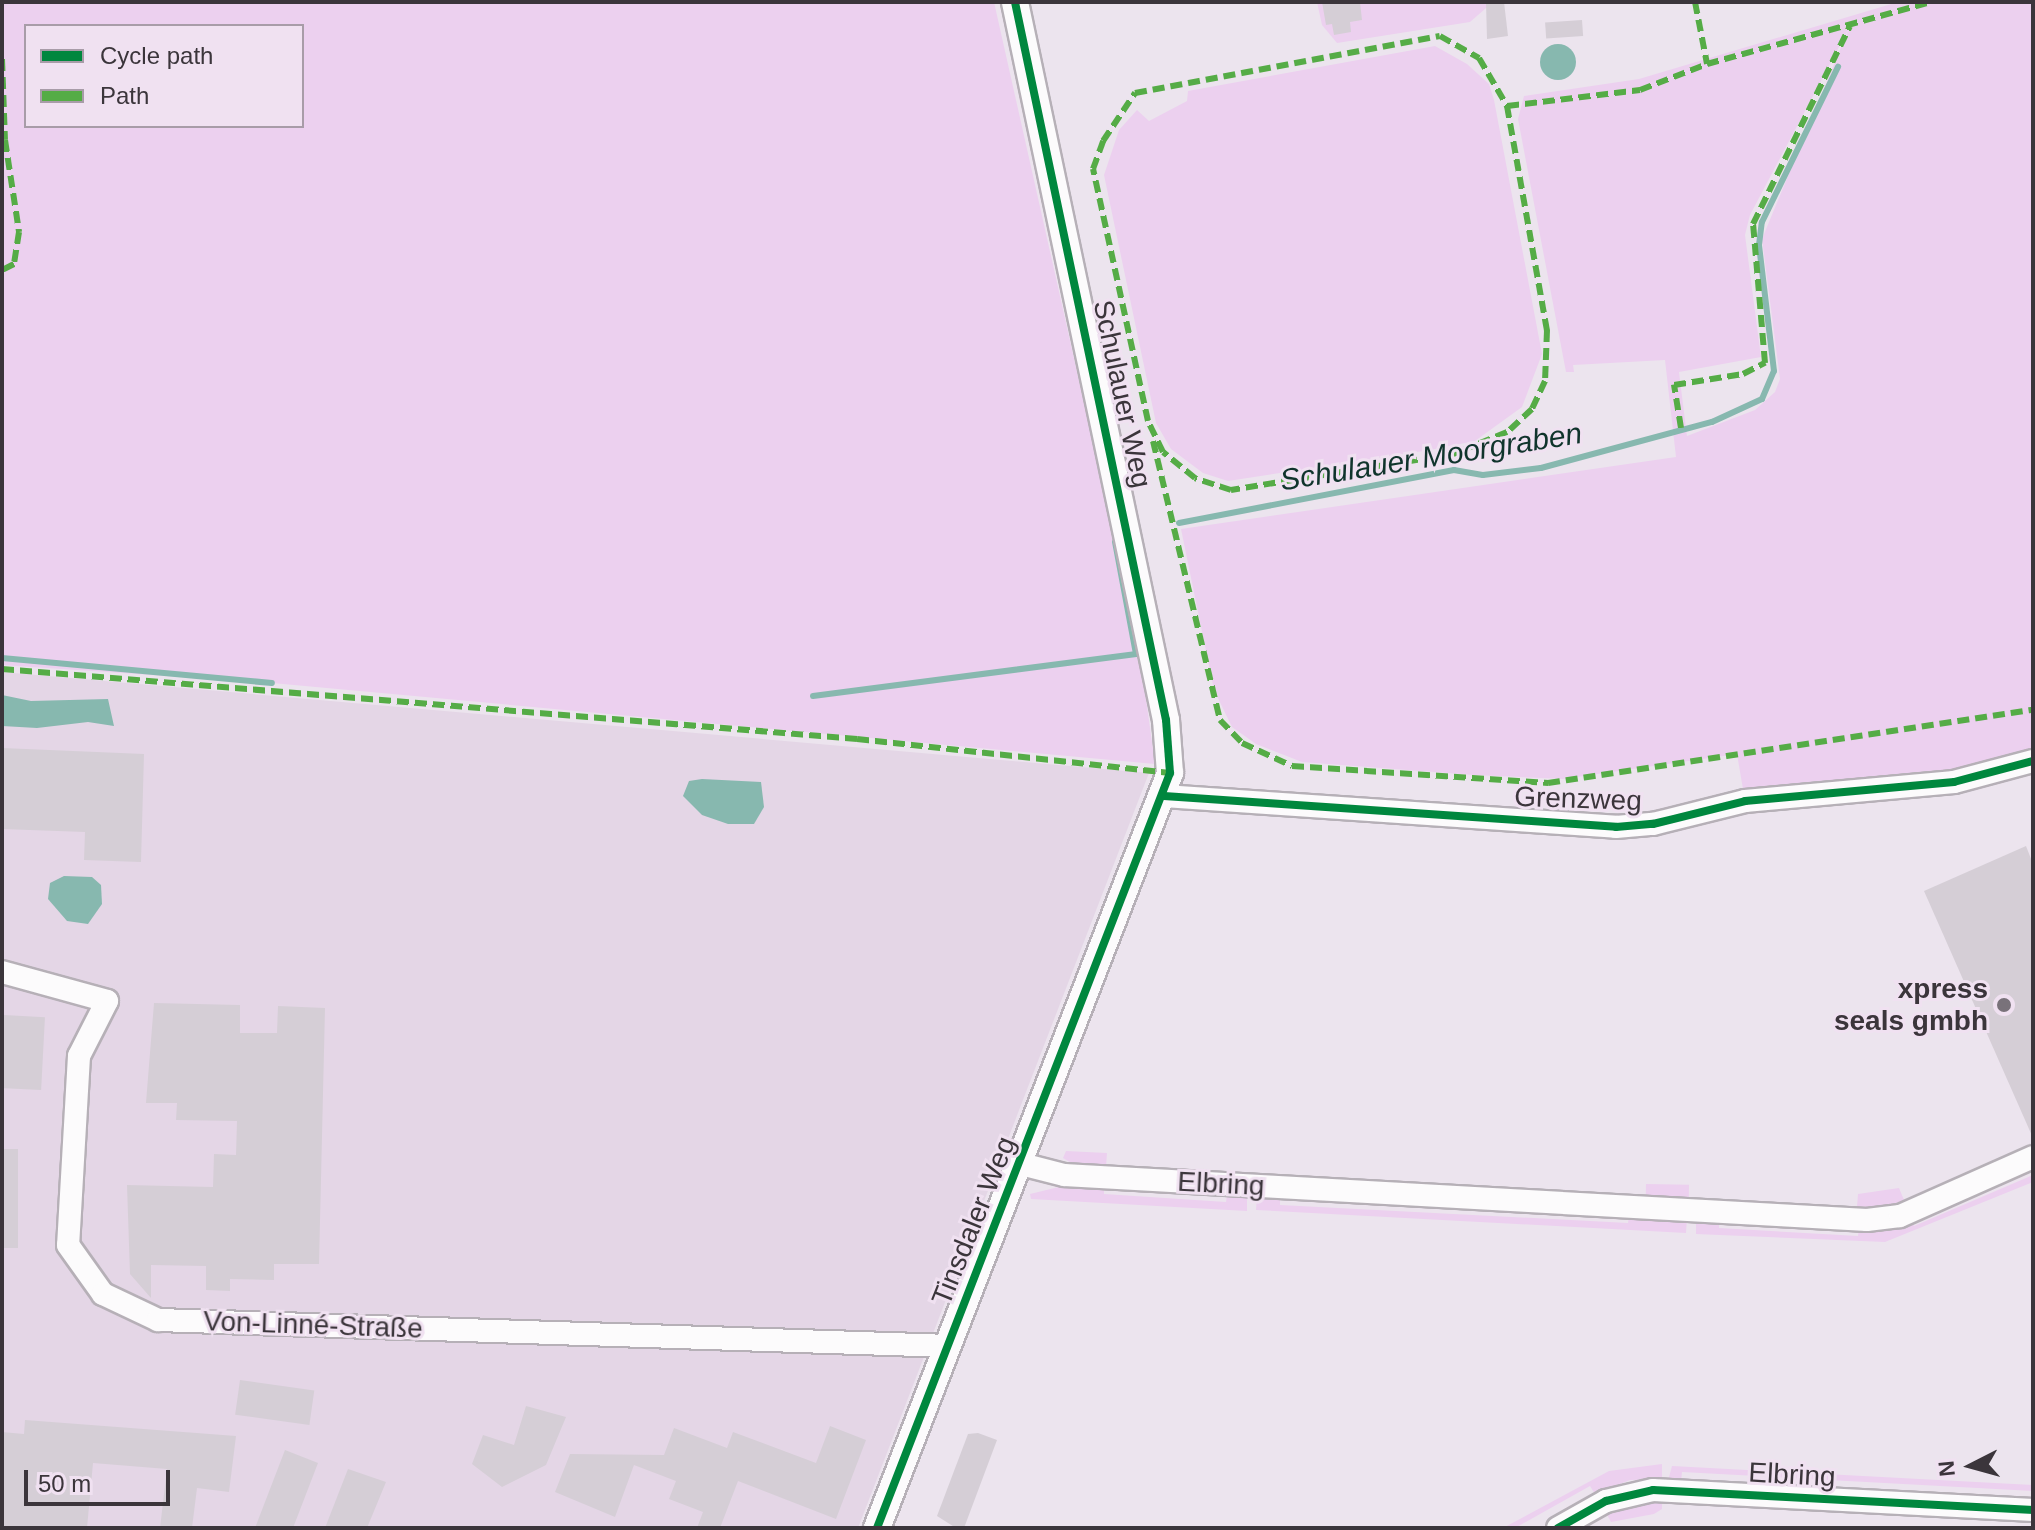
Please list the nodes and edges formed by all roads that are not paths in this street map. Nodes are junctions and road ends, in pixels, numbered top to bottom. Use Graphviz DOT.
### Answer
graph roads {
  1 [pos="1015,2"];
  2 [pos="2033,761"];
  3 [pos="1164,796"];
  4 [pos="2,972"];
  5 [pos="2033,1157"];
  6 [pos="1021,1164"];
  7 [pos="949,1346"];
  8 [pos="2033,1510"];
  9 [pos="877,1528"];
  10 [pos="1558,1528"];
  1 -- 3 [label="street, Schulauer Weg"];
  2 -- 3 [label="street, Grenzweg"];
  3 -- 6 [label="street, Tinsdaler Weg"];
  4 -- 7 [label="street, Von-Linné-Straße"];
  5 -- 6 [label="street, Elbring"];
  6 -- 7 [label="street, Tinsdaler Weg"];
  7 -- 9 [label="street, Tinsdaler Weg"];
  8 -- 10 [label="street, Elbring"];
}
